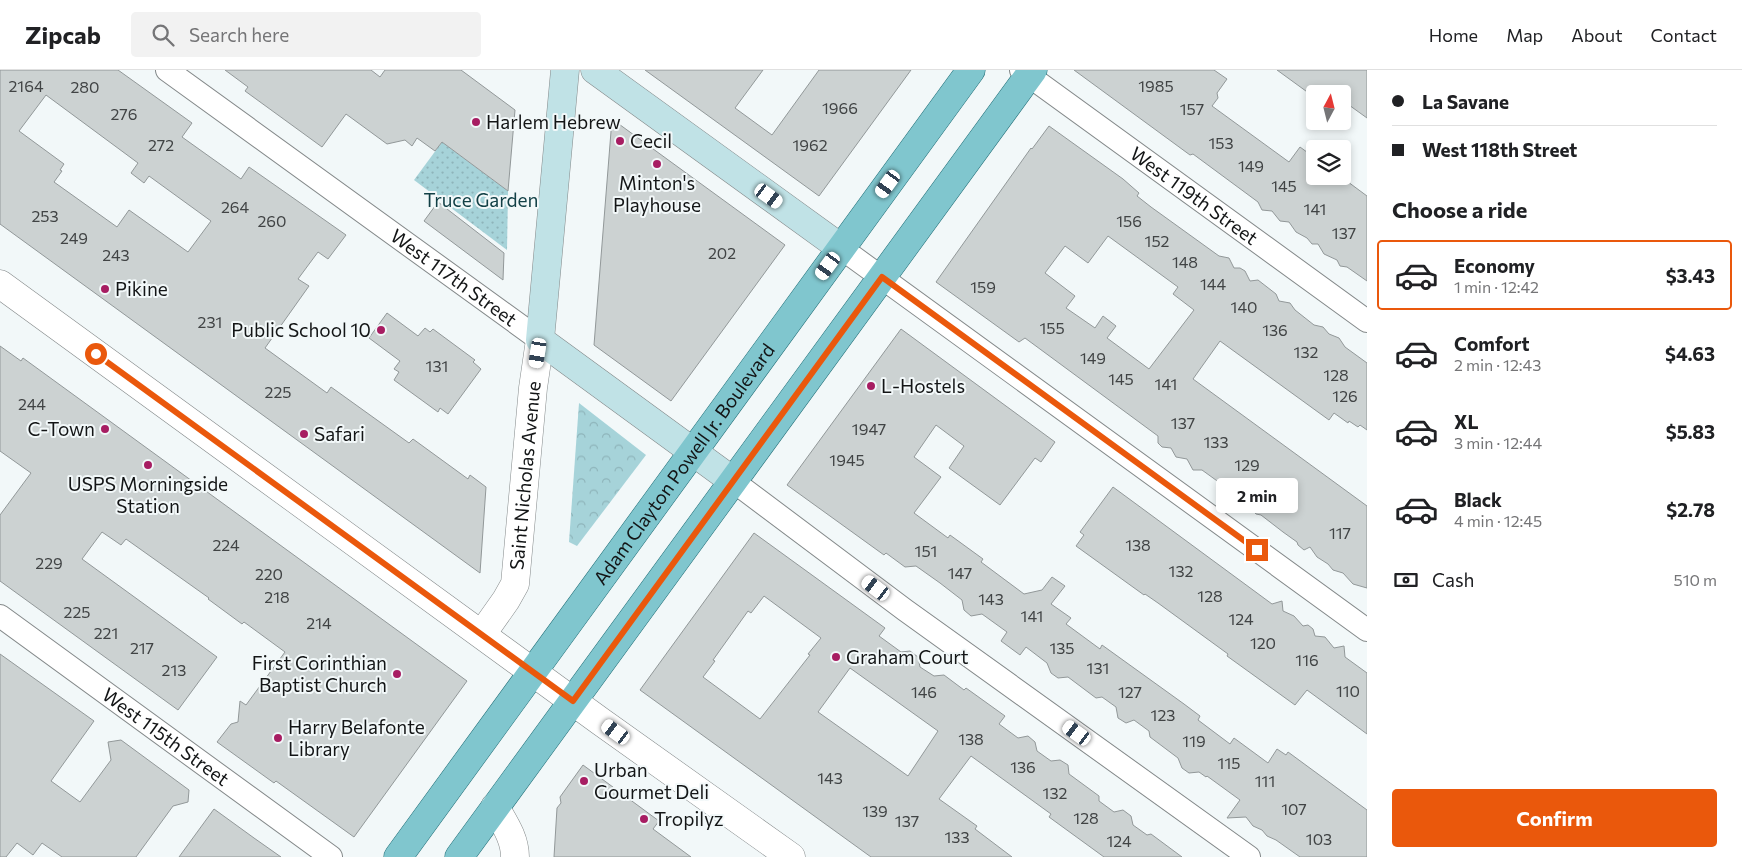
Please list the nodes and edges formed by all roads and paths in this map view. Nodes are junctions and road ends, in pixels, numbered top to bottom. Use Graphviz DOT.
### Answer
graph roads {
  1 [pos="166,70"];
  2 [pos="565,70"];
  3 [pos="595,70"];
  4 [pos="971,70"];
  5 [pos="1028,72"];
  6 [pos="841,248"];
  7 [pos="882,277"];
  8 [pos="0,284"];
  9 [pos="1367,321"];
  10 [pos="540,340"];
  11 [pos="693,452"];
  12 [pos="733,481"];
  13 [pos="0,616"];
  14 [pos="1367,630"];
  15 [pos="482,634"];
  16 [pos="533,671"];
  17 [pos="573,701"];
  18 [pos="495,807"];
  19 [pos="331,857"];
  20 [pos="398,857"];
  21 [pos="459,857"];
  22 [pos="515,857"];
  23 [pos="792,857"];
  24 [pos="1249,857"];
  1 -- 10 [label="street, West 117th Street"];
  2 -- 10 [label="main road, Saint Nicholas Avenue"];
  3 -- 6 [label="main road"];
  4 -- 6 [label="main road, Adam Clayton Powell Jr. Boulevard"];
  5 -- 7 [label="main road"];
  5 -- 9 [label="street, West 119th Street"];
  6 -- 7 [label="street"];
  6 -- 11 [label="main road, Adam Clayton Powell Jr. Boulevard"];
  7 -- 12 [label="main road"];
  7 -- 14 [label="street"];
  8 -- 15 [label="street"];
  10 -- 11 [label="main road, West 117th Street"];
  10 -- 15 [label="street, Saint Nicholas Avenue"];
  11 -- 12 [label="main road, West 117th Street"];
  11 -- 16 [label="main road, Adam Clayton Powell Jr. Boulevard"];
  12 -- 17 [label="main road"];
  12 -- 24 [label="street, West 117th Street"];
  13 -- 19 [label="street, West 115th Street"];
  15 -- 16 [label="street"];
  16 -- 17 [label="street"];
  16 -- 20 [label="main road, Adam Clayton Powell Jr. Boulevard"];
  17 -- 18 [label="main road"];
  17 -- 23 [label="street"];
  18 -- 21 [label="main road"];
  18 -- 22 [label="street"];
}
